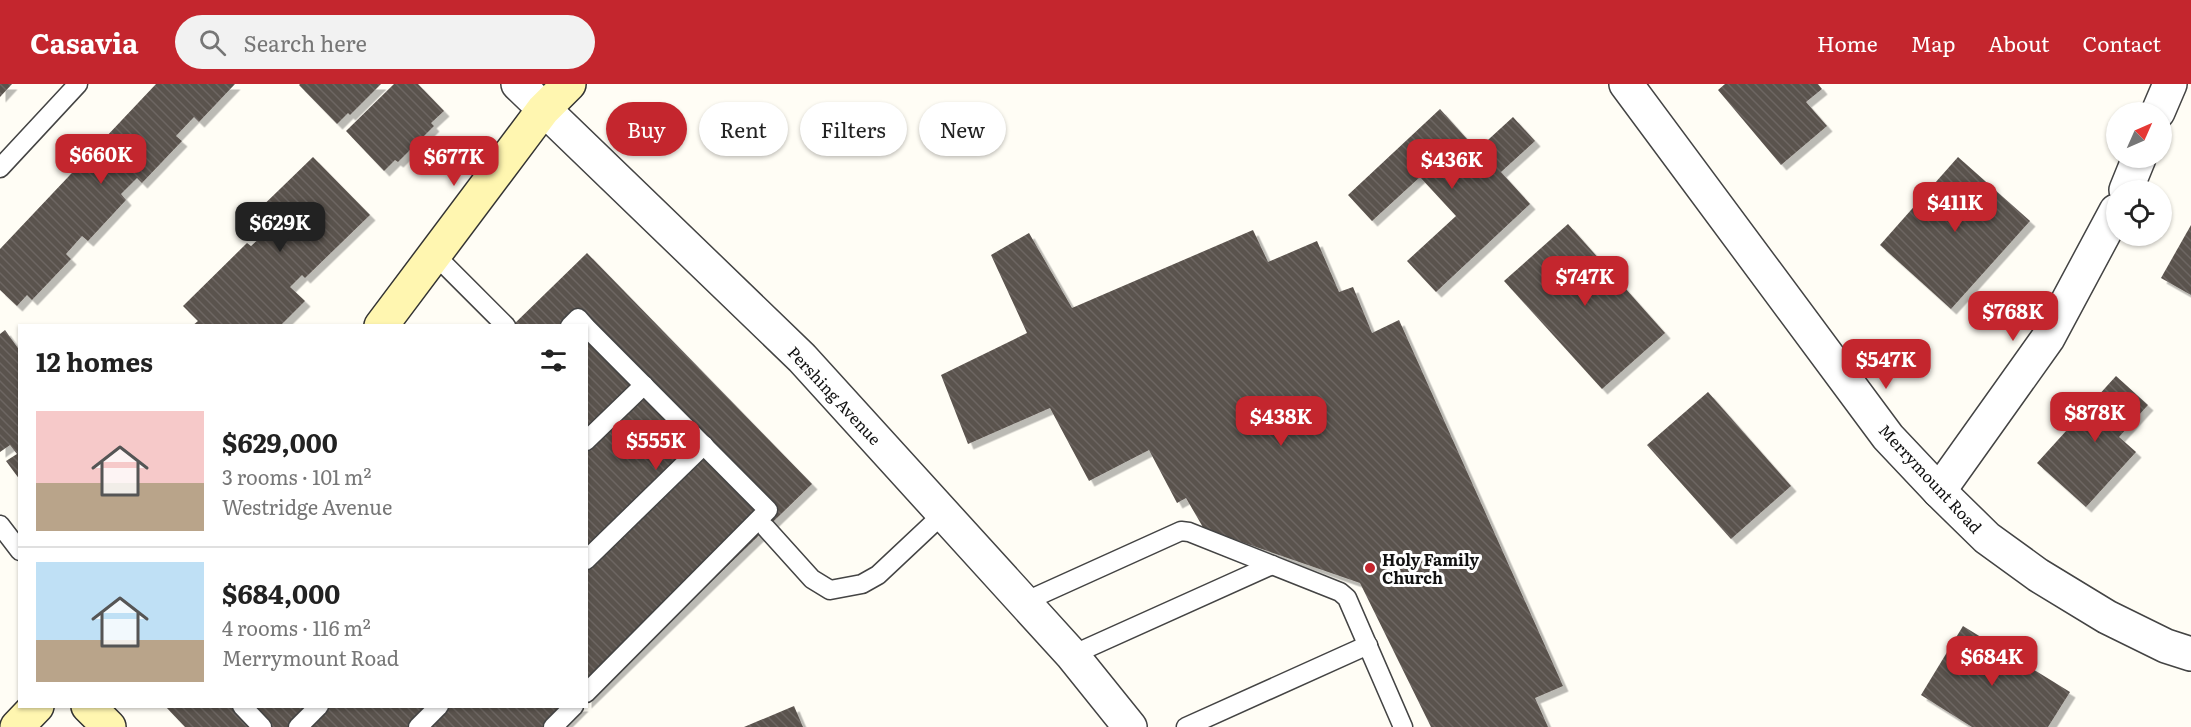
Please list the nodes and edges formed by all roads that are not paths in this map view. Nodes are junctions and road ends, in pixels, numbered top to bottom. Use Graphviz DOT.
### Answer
graph roads {
  1 [pos="78,84"];
  2 [pos="518,84"];
  3 [pos="569,84"];
  4 [pos="1626,84"];
  5 [pos="2170,84"];
  6 [pos="2162,102"];
  7 [pos="543,110"];
  8 [pos="0,168"];
  9 [pos="2106,230"];
  10 [pos="434,254"];
  11 [pos="382,324"];
  12 [pos="504,324"];
  13 [pos="572,324"];
  14 [pos="584,324"];
  15 [pos="588,328"];
  16 [pos="644,385"];
  17 [pos="588,439"];
  18 [pos="704,445"];
  19 [pos="1939,491"];
  20 [pos="944,513"];
  21 [pos="0,525"];
  22 [pos="766,528"];
  23 [pos="18,548"];
  24 [pos="588,558"];
  25 [pos="1272,565"];
  26 [pos="1024,602"];
  27 [pos="1368,645"];
  28 [pos="2191,654"];
  29 [pos="1072,655"];
  30 [pos="588,691"];
  31 [pos="35,708"];
  32 [pos="90,708"];
  33 [pos="244,708"];
  34 [pos="317,708"];
  35 [pos="437,708"];
  36 [pos="572,708"];
  37 [pos="17,727"];
  38 [pos="109,727"];
  39 [pos="262,727"];
  40 [pos="298,727"];
  41 [pos="418,727"];
  42 [pos="553,727"];
  43 [pos="1131,727"];
  44 [pos="1185,727"];
  45 [pos="1403,727"];
  1 -- 8 [label="lane"];
  2 -- 7 [label="street, Pershing Avenue"];
  3 -- 7 [label="street"];
  4 -- 19 [label="street, Merrymount Road"];
  5 -- 6 [label="street"];
  7 -- 10 [label="street"];
  7 -- 20 [label="street, Pershing Avenue"];
  9 -- 19 [label="street"];
  10 -- 11 [label="street"];
  10 -- 12 [label="lane"];
  13 -- 14 [label="lane"];
  15 -- 16 [label="lane"];
  16 -- 17 [label="lane"];
  16 -- 18 [label="lane"];
  18 -- 24 [label="lane"];
  18 -- 30 [label="lane"];
  19 -- 28 [label="street, Merrymount Road"];
  20 -- 22 [label="lane"];
  20 -- 26 [label="street, Pershing Avenue"];
  21 -- 23 [label="lane"];
  25 -- 26 [label="lane"];
  25 -- 27 [label="lane"];
  25 -- 29 [label="lane"];
  26 -- 29 [label="street, Pershing Avenue"];
  27 -- 44 [label="lane"];
  27 -- 45 [label="lane"];
  29 -- 43 [label="street, Pershing Avenue"];
  31 -- 37 [label="street"];
  32 -- 38 [label="street"];
  33 -- 39 [label="lane"];
  34 -- 40 [label="lane"];
  35 -- 41 [label="lane"];
  36 -- 42 [label="lane"];
}
